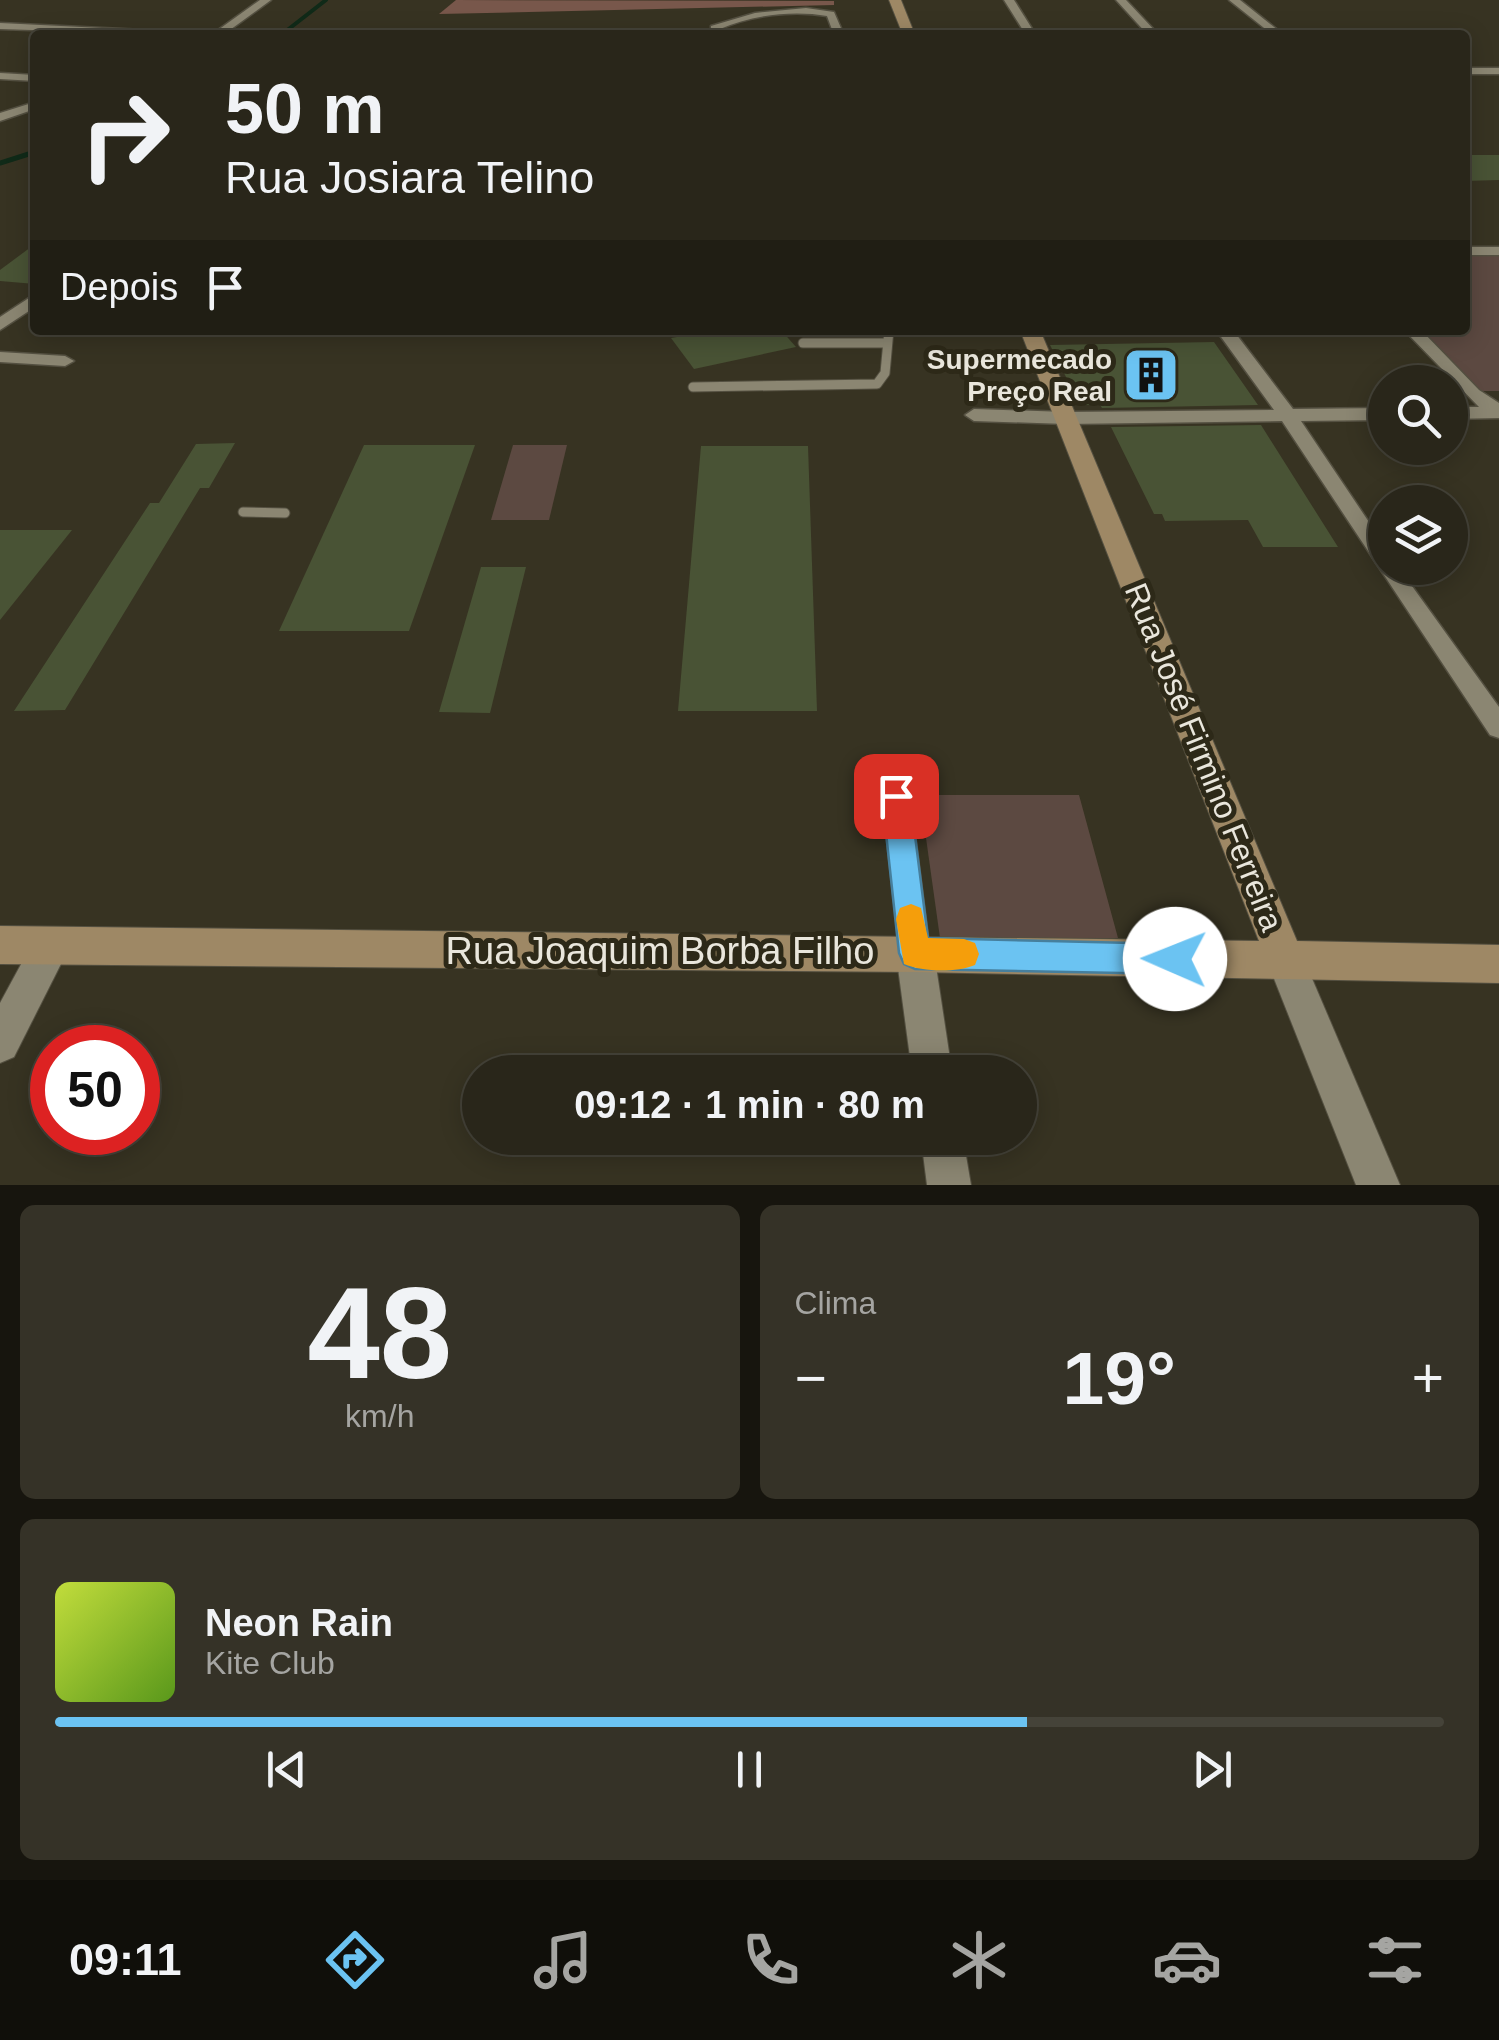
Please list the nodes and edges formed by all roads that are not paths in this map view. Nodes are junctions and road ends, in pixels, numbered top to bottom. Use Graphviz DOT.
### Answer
graph roads {
  1 [pos="266,0"];
  2 [pos="895,0"];
  3 [pos="1009,0"];
  4 [pos="1121,0"];
  5 [pos="1234,0"];
  6 [pos="0,26"];
  7 [pos="82,30"];
  8 [pos="223,30"];
  9 [pos="715,30"];
  10 [pos="838,30"];
  11 [pos="907,30"];
  12 [pos="1028,30"];
  13 [pos="1149,30"];
  14 [pos="1272,30"];
  15 [pos="1499,71"];
  16 [pos="1470,72"];
  17 [pos="0,76"];
  18 [pos="30,78"];
  19 [pos="30,107"];
  20 [pos="0,118"];
  21 [pos="1470,251"];
  22 [pos="1499,251"];
  23 [pos="30,302"];
  24 [pos="0,325"];
  25 [pos="888,335"];
  26 [pos="1032,335"];
  27 [pos="1228,335"];
  28 [pos="1417,335"];
  29 [pos="803,343"];
  30 [pos="887,343"];
  31 [pos="0,356"];
  32 [pos="65,361"];
  33 [pos="692,387"];
  34 [pos="1499,412"];
  35 [pos="1468,413"];
  36 [pos="1368,414"];
  37 [pos="974,415"];
  38 [pos="1288,416"];
  39 [pos="1066,418"];
  40 [pos="242,512"];
  41 [pos="285,513"];
  42 [pos="1368,536"];
  43 [pos="1401,585"];
  44 [pos="1499,727"];
  45 [pos="896,796"];
  46 [pos="0,946"];
  47 [pos="52,946"];
  48 [pos="915,953"];
  49 [pos="1286,962"];
  50 [pos="1499,964"];
  51 [pos="0,1043"];
  52 [pos="930,1055"];
  53 [pos="945,1155"];
  54 [pos="949,1185"];
  55 [pos="1378,1185"];
  1 -- 8 [label="street"];
  2 -- 11 [label="main road"];
  3 -- 12 [label="street"];
  4 -- 13 [label="street"];
  5 -- 14 [label="street"];
  6 -- 7 [label="street"];
  9 -- 10 [label="street"];
  15 -- 16 [label="street"];
  17 -- 18 [label="street"];
  19 -- 20 [label="street"];
  21 -- 22 [label="street"];
  23 -- 24 [label="street"];
  25 -- 30 [label="lane"];
  26 -- 39 [label="main road, Rua José Firmino Ferreira"];
  27 -- 38 [label="street"];
  28 -- 34 [label="street"];
  29 -- 30 [label="lane"];
  30 -- 33 [label="lane"];
  31 -- 32 [label="street"];
  34 -- 35 [label="street"];
  36 -- 38 [label="street"];
  37 -- 39 [label="street"];
  38 -- 39 [label="street"];
  38 -- 42 [label="street"];
  39 -- 49 [label="main road, Rua José Firmino Ferreira"];
  40 -- 41 [label="lane"];
  43 -- 44 [label="street"];
  45 -- 48 [label="street"];
  46 -- 47 [label="main road, Rua Joaquim Borba Filho"];
  47 -- 48 [label="main road, Rua Joaquim Borba Filho"];
  47 -- 51 [label="street"];
  48 -- 49 [label="main road, Rua Joaquim Borba Filho"];
  48 -- 52 [label="street"];
  49 -- 50 [label="main road, Rua Joaquim Borba Filho"];
  49 -- 55 [label="street, Rua José Firmino Ferreira"];
  53 -- 54 [label="street"];
}
